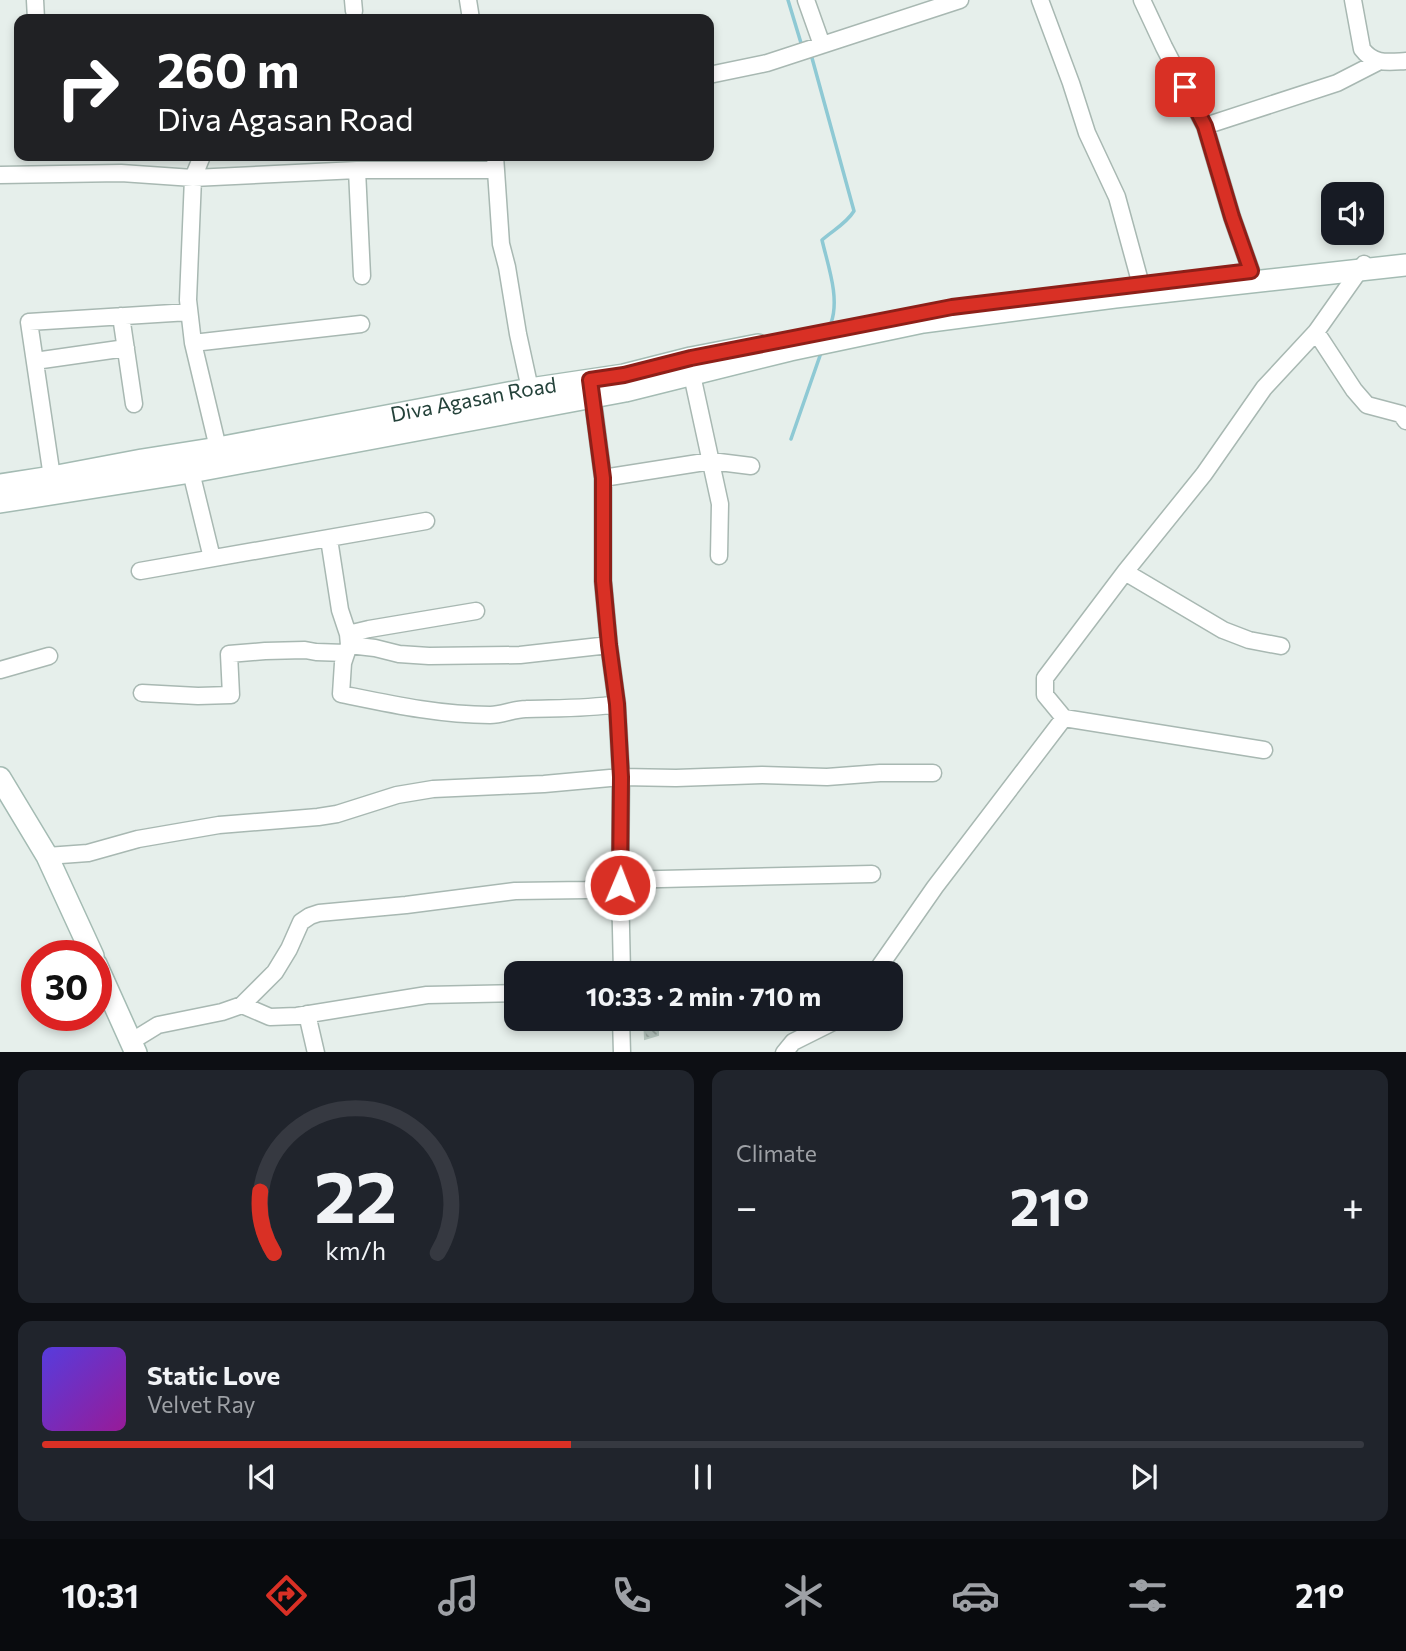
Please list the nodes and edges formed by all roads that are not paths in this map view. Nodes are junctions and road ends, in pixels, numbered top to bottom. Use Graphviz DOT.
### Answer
graph roads {
  1 [pos="806,0"];
  2 [pos="960,0"];
  3 [pos="1040,0"];
  4 [pos="1142,0"];
  5 [pos="1353,0"];
  6 [pos="822,46"];
  7 [pos="1406,61"];
  8 [pos="1378,62"];
  9 [pos="714,74"];
  10 [pos="1205,126"];
  11 [pos="200,161"];
  12 [pos="495,163"];
  13 [pos="357,170"];
  14 [pos="0,175"];
  15 [pos="193,178"];
  16 [pos="1406,258"];
  17 [pos="1363,265"];
  18 [pos="1406,265"];
  19 [pos="1251,271"];
  20 [pos="362,276"];
  21 [pos="1141,285"];
  22 [pos="189,312"];
  23 [pos="121,316"];
  24 [pos="362,324"];
  25 [pos="1316,332"];
  26 [pos="193,342"];
  27 [pos="126,348"];
  28 [pos="35,361"];
  29 [pos="691,366"];
  30 [pos="530,389"];
  31 [pos="592,389"];
  32 [pos="134,404"];
  33 [pos="1406,421"];
  34 [pos="218,448"];
  35 [pos="711,461"];
  36 [pos="751,466"];
  37 [pos="191,472"];
  38 [pos="52,477"];
  39 [pos="603,478"];
  40 [pos="0,485"];
  41 [pos="0,502"];
  42 [pos="426,521"];
  43 [pos="329,539"];
  44 [pos="719,556"];
  45 [pos="212,558"];
  46 [pos="140,571"];
  47 [pos="1125,572"];
  48 [pos="476,611"];
  49 [pos="347,644"];
  50 [pos="609,645"];
  51 [pos="1281,646"];
  52 [pos="49,656"];
  53 [pos="0,670"];
  54 [pos="142,693"];
  55 [pos="617,704"];
  56 [pos="1065,718"];
  57 [pos="1264,750"];
  58 [pos="933,773"];
  59 [pos="621,777"];
  60 [pos="0,778"];
  61 [pos="47,856"];
  62 [pos="872,874"];
  63 [pos="620,882"];
  64 [pos="86,940"];
  65 [pos="622,961"];
  66 [pos="883,961"];
  67 [pos="504,993"];
  68 [pos="112,999"];
  69 [pos="242,1005"];
  70 [pos="307,1014"];
  71 [pos="621,1031"];
  72 [pos="815,1031"];
  73 [pos="134,1047"];
  74 [pos="316,1052"];
  75 [pos="622,1052"];
  76 [pos="784,1052"];
  1 -- 6 [label="street"];
  2 -- 6 [label="street"];
  3 -- 21 [label="street"];
  4 -- 10 [label="street"];
  5 -- 8 [label="street"];
  6 -- 9 [label="street"];
  7 -- 8 [label="street"];
  8 -- 10 [label="street"];
  10 -- 19 [label="street"];
  11 -- 15 [label="street"];
  12 -- 13 [label="street"];
  12 -- 30 [label="street"];
  13 -- 15 [label="street"];
  13 -- 20 [label="street"];
  14 -- 15 [label="street"];
  15 -- 22 [label="street"];
  16 -- 17 [label="street, Diva Agasan Road"];
  17 -- 18 [label="street"];
  17 -- 19 [label="street, Diva Agasan Road"];
  17 -- 25 [label="street"];
  17 -- 29 [label="street"];
  19 -- 21 [label="street, Diva Agasan Road"];
  21 -- 29 [label="street, Diva Agasan Road"];
  22 -- 23 [label="street"];
  22 -- 26 [label="street"];
  23 -- 27 [label="street"];
  23 -- 28 [label="street"];
  24 -- 26 [label="street"];
  25 -- 33 [label="street"];
  25 -- 47 [label="street"];
  26 -- 34 [label="street"];
  27 -- 28 [label="street"];
  27 -- 32 [label="street"];
  28 -- 38 [label="street"];
  29 -- 31 [label="street, Diva Agasan Road"];
  29 -- 35 [label="street"];
  30 -- 31 [label="street, Diva Agasan Road"];
  30 -- 34 [label="street, Diva Agasan Road"];
  31 -- 37 [label="street"];
  31 -- 39 [label="street"];
  34 -- 38 [label="street, Diva Agasan Road"];
  35 -- 36 [label="street"];
  35 -- 39 [label="street"];
  35 -- 44 [label="street"];
  37 -- 41 [label="street"];
  37 -- 45 [label="street"];
  38 -- 40 [label="street, Diva Agasan Road"];
  39 -- 50 [label="street"];
  42 -- 43 [label="street"];
  43 -- 45 [label="street"];
  43 -- 49 [label="street"];
  45 -- 46 [label="street"];
  47 -- 51 [label="street"];
  47 -- 56 [label="street"];
  48 -- 49 [label="street"];
  49 -- 50 [label="street"];
  49 -- 54 [label="street"];
  49 -- 55 [label="street"];
  50 -- 55 [label="street"];
  52 -- 53 [label="street"];
  55 -- 59 [label="street"];
  56 -- 57 [label="street"];
  56 -- 66 [label="street"];
  58 -- 59 [label="street"];
  59 -- 61 [label="street"];
  59 -- 63 [label="street"];
  60 -- 61 [label="street"];
  61 -- 64 [label="street"];
  62 -- 63 [label="street"];
  63 -- 65 [label="street"];
  63 -- 69 [label="street"];
  67 -- 70 [label="street"];
  68 -- 73 [label="street"];
  69 -- 70 [label="street"];
  69 -- 73 [label="street"];
  70 -- 74 [label="street"];
  71 -- 75 [label="street"];
  72 -- 76 [label="street"];
}
